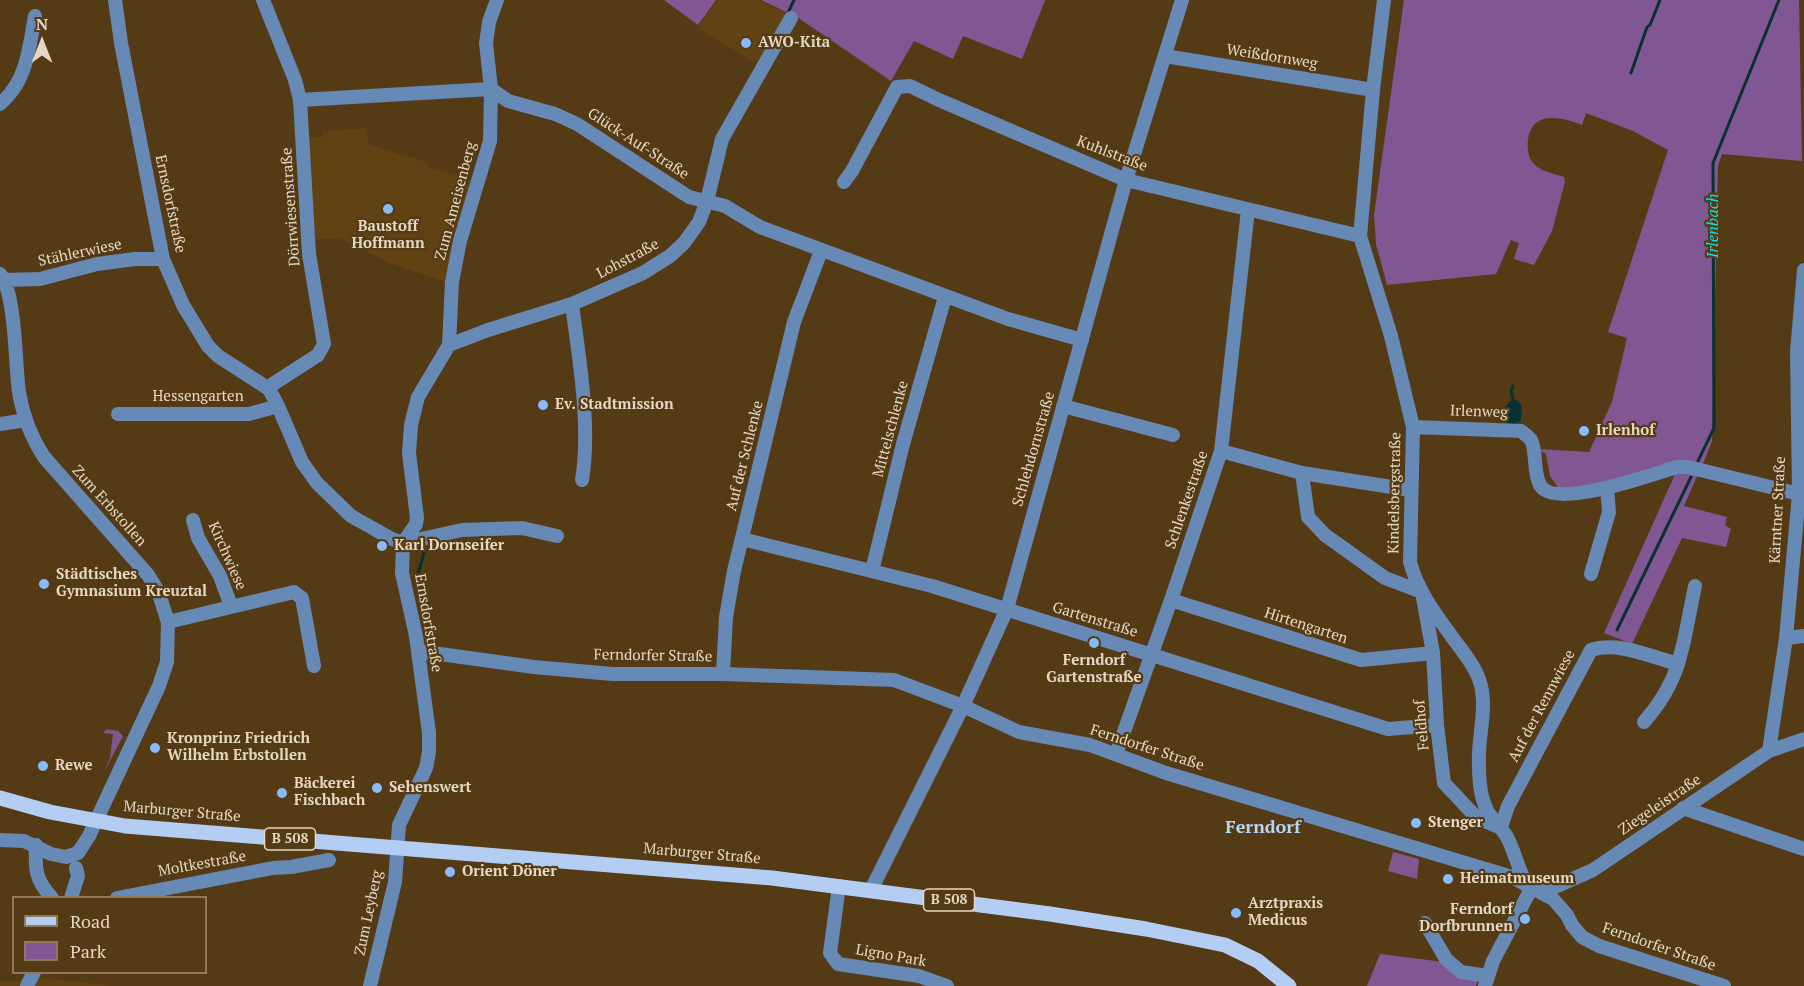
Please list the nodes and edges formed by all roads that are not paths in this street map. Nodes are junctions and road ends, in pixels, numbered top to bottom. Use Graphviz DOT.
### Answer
graph roads {
  1 [pos="115,0"];
  2 [pos="263,0"];
  3 [pos="497,0"];
  4 [pos="1182,0"];
  5 [pos="1384,0"];
  6 [pos="35,16"];
  7 [pos="791,18"];
  8 [pos="1165,56"];
  9 [pos="491,89"];
  10 [pos="1373,90"];
  11 [pos="300,100"];
  12 [pos="0,104"];
  13 [pos="1126,180"];
  14 [pos="844,182"];
  15 [pos="707,201"];
  16 [pos="1248,210"];
  17 [pos="1360,236"];
  18 [pos="821,251"];
  19 [pos="163,259"];
  20 [pos="1804,270"];
  21 [pos="2,277"];
  22 [pos="945,297"];
  23 [pos="572,304"];
  24 [pos="1082,340"];
  25 [pos="449,345"];
  26 [pos="1800,350"];
  27 [pos="269,389"];
  28 [pos="278,406"];
  29 [pos="1063,406"];
  30 [pos="118,414"];
  31 [pos="26,420"];
  32 [pos="0,424"];
  33 [pos="1413,426"];
  34 [pos="1173,435"];
  35 [pos="1221,451"];
  36 [pos="1302,473"];
  37 [pos="582,480"];
  38 [pos="1608,488"];
  39 [pos="1411,490"];
  40 [pos="1801,494"];
  41 [pos="193,520"];
  42 [pos="557,536"];
  43 [pos="742,539"];
  44 [pos="403,543"];
  45 [pos="872,572"];
  46 [pos="1591,574"];
  47 [pos="1695,586"];
  48 [pos="1422,592"];
  49 [pos="1171,600"];
  50 [pos="231,606"];
  51 [pos="1007,609"];
  52 [pos="168,622"];
  53 [pos="1804,636"];
  54 [pos="1786,638"];
  55 [pos="417,651"];
  56 [pos="1433,653"];
  57 [pos="1151,655"];
  58 [pos="1677,664"];
  59 [pos="314,666"];
  60 [pos="723,674"];
  61 [pos="963,705"];
  62 [pos="1644,722"];
  63 [pos="1437,725"];
  64 [pos="1804,740"];
  65 [pos="1769,751"];
  66 [pos="1116,754"];
  67 [pos="0,798"];
  68 [pos="1683,808"];
  69 [pos="97,821"];
  70 [pos="1501,827"];
  71 [pos="0,840"];
  72 [pos="36,845"];
  73 [pos="396,847"];
  74 [pos="1804,849"];
  75 [pos="329,860"];
  76 [pos="76,868"];
  77 [pos="839,886"];
  78 [pos="1531,889"];
  79 [pos="871,890"];
  80 [pos="51,896"];
  81 [pos="71,896"];
  82 [pos="122,896"];
  83 [pos="1425,923"];
  84 [pos="1486,981"];
  85 [pos="1698,982"];
  86 [pos="370,986"];
  87 [pos="947,986"];
  88 [pos="1289,986"];
  89 [pos="1724,986"];
  1 -- 19 [label="street, Ernsdorfstraße"];
  2 -- 11 [label="street, Dörrwiesenstraße"];
  3 -- 9 [label="street, Zum Ameisenberg"];
  4 -- 8 [label="street, Schlehdornstraße"];
  5 -- 10 [label="street, Kindelsbergstraße"];
  6 -- 12 [label="street"];
  7 -- 15 [label="street, Lohstraße"];
  8 -- 10 [label="street, Weißdornweg"];
  8 -- 13 [label="street, Schlehdornstraße"];
  9 -- 11 [label="street"];
  9 -- 15 [label="street, Glück-Auf-Straße"];
  9 -- 25 [label="street, Zum Ameisenberg"];
  10 -- 17 [label="street, Kindelsbergstraße"];
  11 -- 27 [label="street, Dörrwiesenstraße"];
  13 -- 14 [label="street, Kuhlstraße"];
  13 -- 16 [label="street, Kuhlstraße"];
  13 -- 24 [label="street, Schlehdornstraße"];
  15 -- 18 [label="street, Glück-Auf-Straße"];
  15 -- 23 [label="street, Lohstraße"];
  16 -- 17 [label="street, Kuhlstraße"];
  16 -- 35 [label="street, Schlenkestraße"];
  17 -- 33 [label="street, Kindelsbergstraße"];
  18 -- 22 [label="street, Glück-Auf-Straße"];
  18 -- 43 [label="street, Auf der Schlenke"];
  19 -- 21 [label="street, Stählerwiese"];
  19 -- 27 [label="street, Ernsdorfstraße"];
  20 -- 26 [label="street, Kärntner Straße"];
  21 -- 31 [label="street, Zum Erbstollen"];
  22 -- 24 [label="street, Glück-Auf-Straße"];
  22 -- 45 [label="street, Mittelschlenke"];
  23 -- 25 [label="street, Lohstraße"];
  23 -- 37 [label="street"];
  24 -- 29 [label="street, Schlehdornstraße"];
  25 -- 44 [label="street, Zum Ameisenberg"];
  26 -- 40 [label="street, Kärntner Straße"];
  27 -- 28 [label="street, Ernsdorfstraße"];
  28 -- 30 [label="street, Hessengarten"];
  28 -- 44 [label="street, Ernsdorfstraße"];
  29 -- 34 [label="street"];
  29 -- 51 [label="street, Schlehdornstraße"];
  31 -- 32 [label="street"];
  31 -- 52 [label="street, Zum Erbstollen"];
  33 -- 38 [label="street, Irlenweg"];
  33 -- 39 [label="street, Kindelsbergstraße"];
  35 -- 36 [label="street"];
  35 -- 49 [label="street, Schlenkestraße"];
  36 -- 39 [label="street"];
  36 -- 48 [label="street"];
  38 -- 40 [label="street, Irlenweg"];
  38 -- 46 [label="street"];
  39 -- 48 [label="street, Kindelsbergstraße"];
  40 -- 54 [label="street, Kärntner Straße"];
  41 -- 50 [label="street, Kirchwiese"];
  42 -- 44 [label="street"];
  43 -- 45 [label="street, Gartenstraße"];
  43 -- 60 [label="street, Auf der Schlenke"];
  44 -- 55 [label="street, Ernsdorfstraße"];
  45 -- 51 [label="street, Gartenstraße"];
  47 -- 58 [label="street"];
  48 -- 56 [label="street, Feldhof"];
  48 -- 70 [label="street, Kindelsbergstraße"];
  49 -- 56 [label="street, Hirtengarten"];
  49 -- 57 [label="street, Schlenkestraße"];
  50 -- 52 [label="street, Kirchwiese"];
  50 -- 59 [label="street, Kirchwiese"];
  51 -- 57 [label="street, Gartenstraße"];
  51 -- 61 [label="street, Schlehdornstraße"];
  52 -- 69 [label="street, Zum Erbstollen"];
  53 -- 54 [label="street"];
  54 -- 65 [label="street, Kärntner Straße"];
  55 -- 60 [label="street, Ferndorfer Straße"];
  55 -- 73 [label="street, Ernsdorfstraße"];
  56 -- 63 [label="street, Feldhof"];
  57 -- 63 [label="street, Gartenstraße"];
  57 -- 66 [label="street, Schlenkestraße"];
  58 -- 62 [label="street"];
  58 -- 70 [label="street, Auf der Rennwiese"];
  60 -- 61 [label="street, Ferndorfer Straße"];
  61 -- 66 [label="street, Ferndorfer Straße"];
  61 -- 79 [label="street, Schlehdornstraße"];
  63 -- 70 [label="street, Feldhof"];
  64 -- 65 [label="street, Ziegeleistraße"];
  65 -- 68 [label="street, Ziegeleistraße"];
  66 -- 78 [label="street, Ferndorfer Straße"];
  67 -- 69 [label="main road, Marburger Straße / B 508"];
  68 -- 74 [label="street"];
  68 -- 78 [label="street, Ziegeleistraße"];
  69 -- 72 [label="street"];
  69 -- 73 [label="main road, Marburger Straße / B 508"];
  70 -- 78 [label="street, Kindelsbergstraße"];
  71 -- 72 [label="street"];
  72 -- 80 [label="street"];
  73 -- 77 [label="main road, Marburger Straße / B 508"];
  73 -- 86 [label="street, Zum Leyberg"];
  75 -- 82 [label="street, Moltkestraße"];
  76 -- 81 [label="street"];
  77 -- 79 [label="main road, Marburger Straße / B 508"];
  77 -- 87 [label="street, Ligno Park"];
  78 -- 84 [label="street"];
  78 -- 85 [label="street, Ferndorfer Straße"];
  79 -- 88 [label="main road, Marburger Straße / B 508"];
  83 -- 84 [label="street"];
  85 -- 89 [label="street, Ferndorfer Straße"];
}
